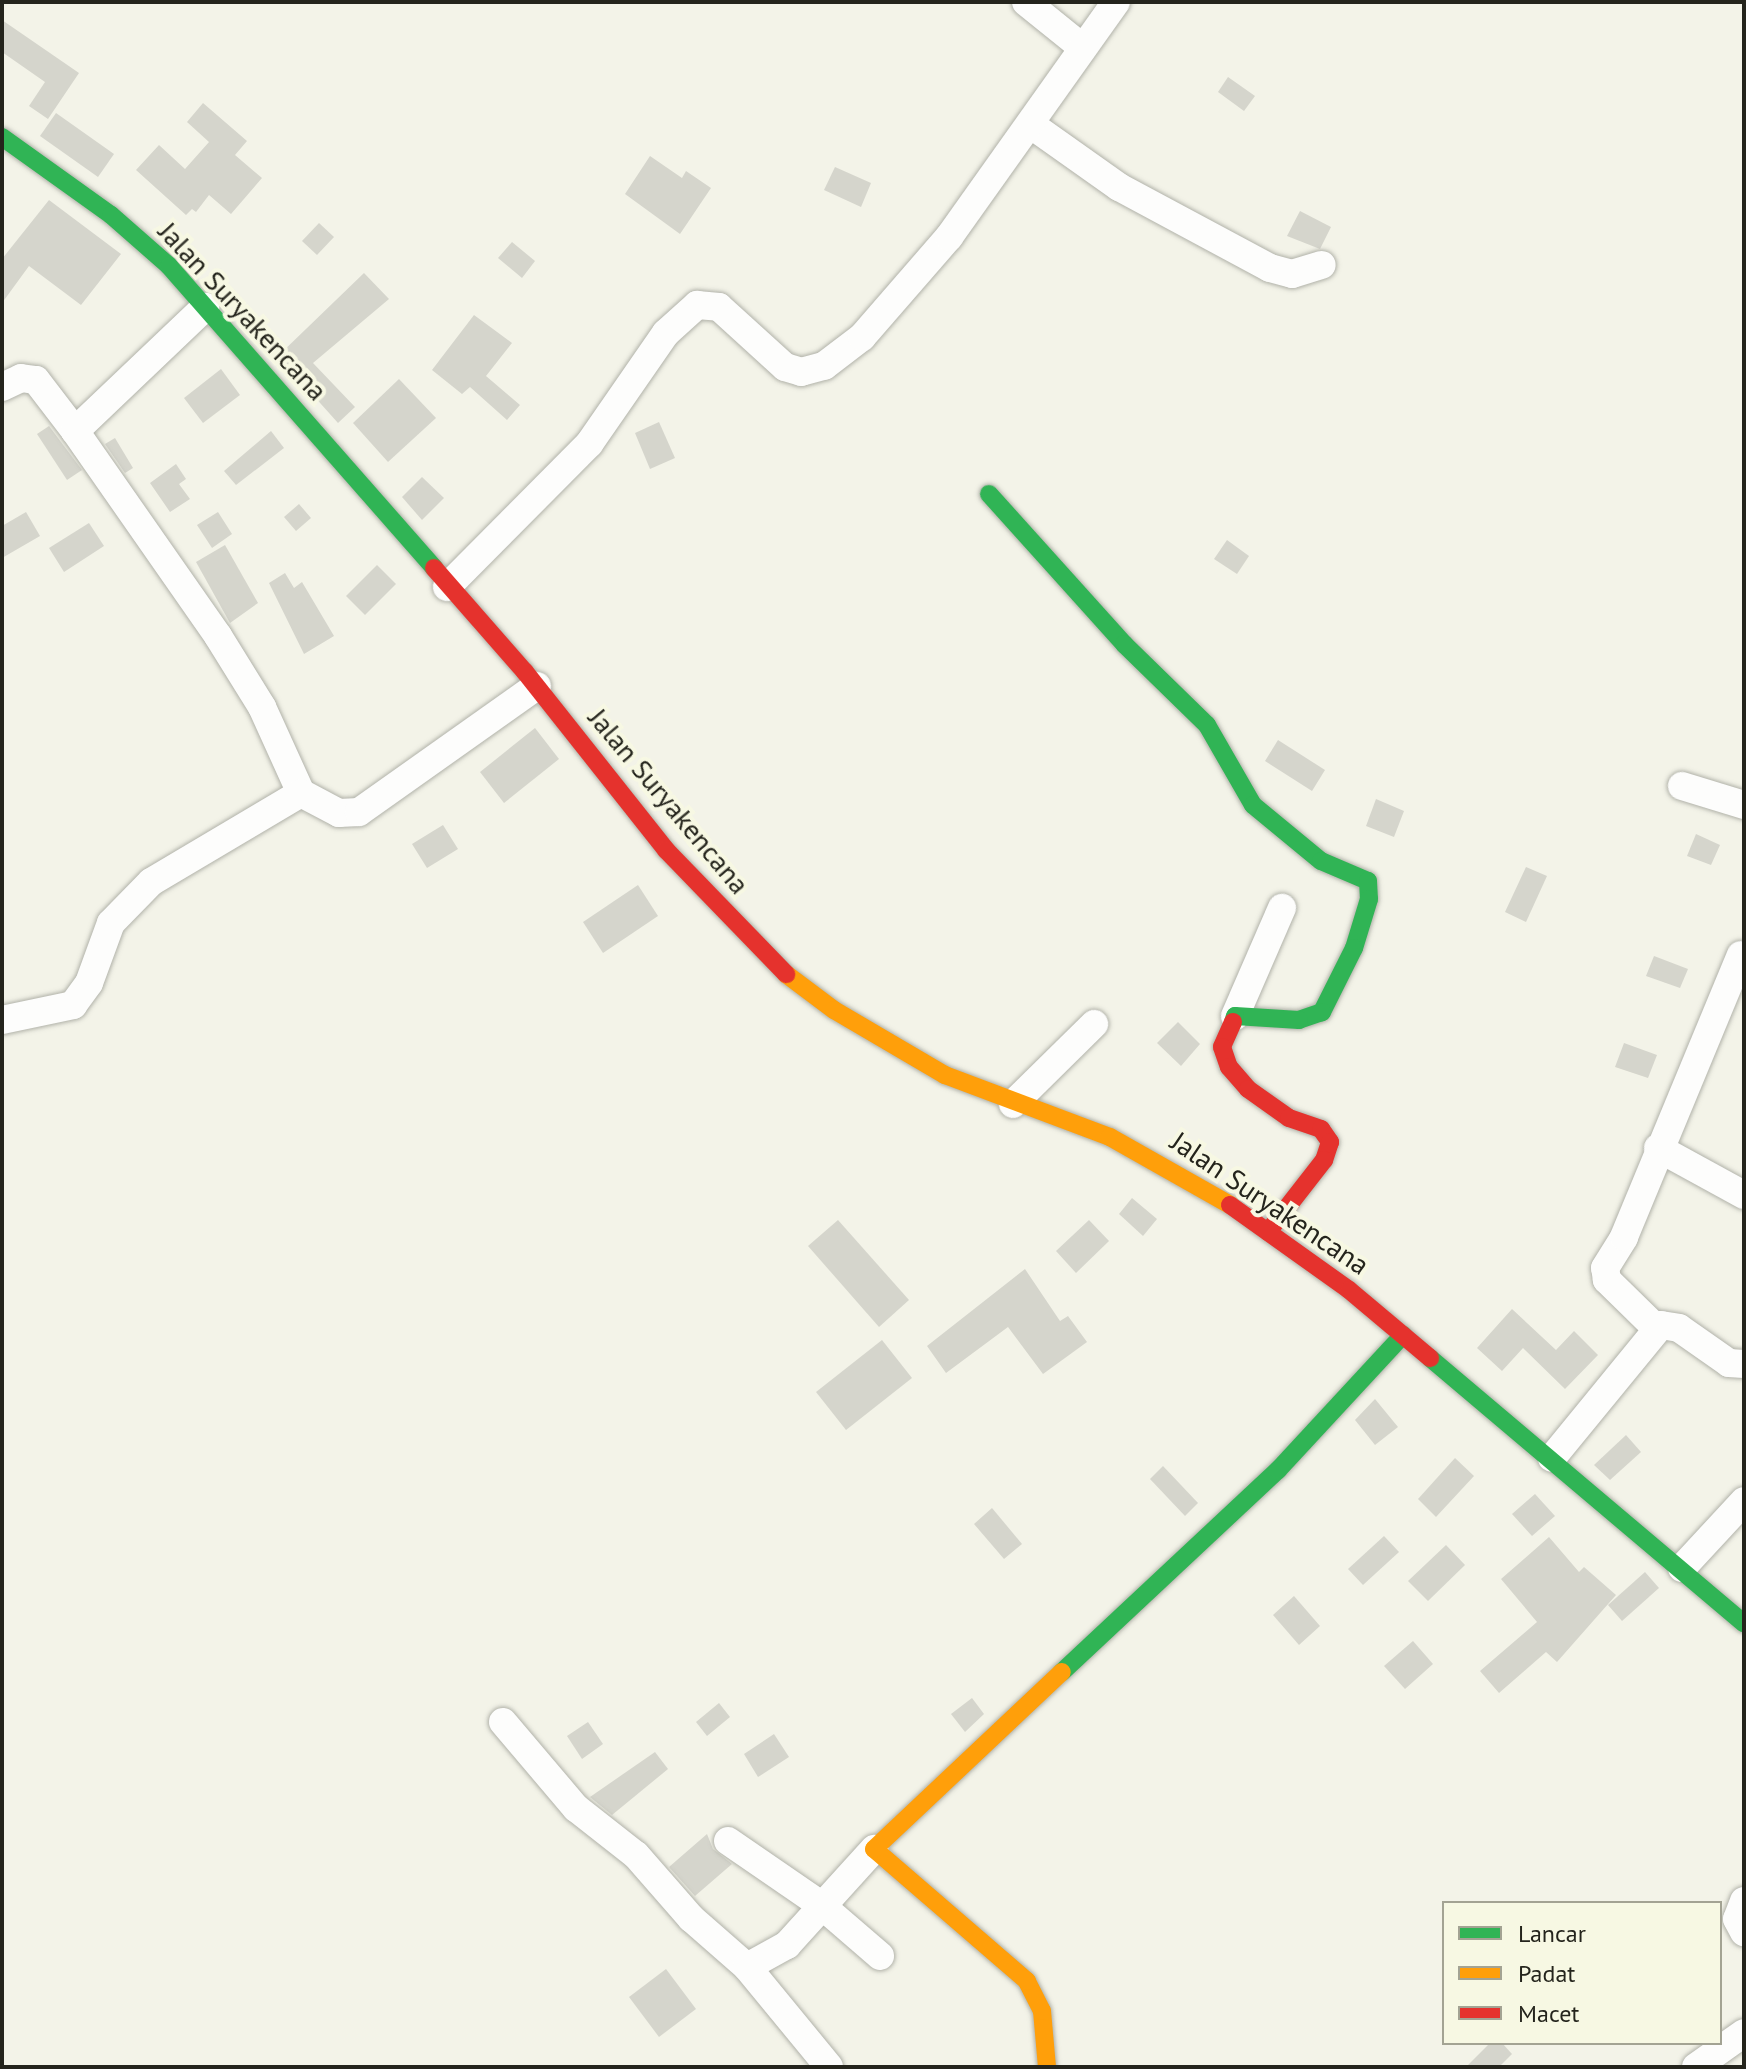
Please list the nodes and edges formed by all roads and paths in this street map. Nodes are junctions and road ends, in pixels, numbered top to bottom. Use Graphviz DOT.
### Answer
graph roads {
  1 [pos="1026,2"];
  2 [pos="1116,2"];
  3 [pos="1083,48"];
  4 [pos="1030,124"];
  5 [pos="2,137"];
  6 [pos="1322,265"];
  7 [pos="205,307"];
  8 [pos="2,387"];
  9 [pos="75,431"];
  10 [pos="989,494"];
  11 [pos="447,587"];
  12 [pos="537,686"];
  13 [pos="1682,786"];
  14 [pos="301,793"];
  15 [pos="1744,805"];
  16 [pos="1282,908"];
  17 [pos="1741,955"];
  18 [pos="1235,1016"];
  19 [pos="2,1020"];
  20 [pos="1094,1024"];
  21 [pos="1013,1104"];
  22 [pos="1658,1148"];
  23 [pos="1744,1195"];
  24 [pos="1268,1232"];
  25 [pos="1656,1328"];
  26 [pos="1403,1335"];
  27 [pos="1744,1364"];
  28 [pos="1552,1458"];
  29 [pos="1744,1501"];
  30 [pos="1682,1568"];
  31 [pos="1744,1623"];
  32 [pos="503,1722"];
  33 [pos="728,1841"];
  34 [pos="874,1849"];
  35 [pos="1744,1901"];
  36 [pos="821,1905"];
  37 [pos="1744,1932"];
  38 [pos="880,1956"];
  39 [pos="747,1967"];
  40 [pos="1744,2033"];
  41 [pos="829,2067"];
  42 [pos="1047,2067"];
  43 [pos="1696,2067"];
  1 -- 3 [label="street"];
  2 -- 3 [label="street"];
  3 -- 4 [label="street"];
  4 -- 6 [label="street"];
  4 -- 11 [label="street"];
  5 -- 7 [label="street, Jalan Suryakencana"];
  7 -- 9 [label="street"];
  7 -- 11 [label="street, Jalan Suryakencana"];
  8 -- 9 [label="street"];
  9 -- 14 [label="street"];
  10 -- 18 [label="street"];
  11 -- 12 [label="street, Jalan Suryakencana"];
  12 -- 14 [label="street"];
  12 -- 21 [label="street, Jalan Suryakencana"];
  13 -- 15 [label="street"];
  14 -- 19 [label="street"];
  16 -- 18 [label="street"];
  17 -- 22 [label="street"];
  18 -- 24 [label="street"];
  20 -- 21 [label="street"];
  21 -- 24 [label="street, Jalan Suryakencana"];
  22 -- 23 [label="street"];
  22 -- 25 [label="street"];
  24 -- 26 [label="street, Jalan Suryakencana"];
  25 -- 27 [label="street"];
  25 -- 28 [label="street"];
  26 -- 28 [label="street, Jalan Suryakencana"];
  26 -- 34 [label="street"];
  28 -- 30 [label="street, Jalan Suryakencana"];
  29 -- 30 [label="street"];
  30 -- 31 [label="street, Jalan Suryakencana"];
  32 -- 39 [label="street"];
  33 -- 36 [label="street"];
  34 -- 36 [label="street"];
  34 -- 42 [label="street"];
  35 -- 37 [label="street"];
  36 -- 38 [label="street"];
  36 -- 39 [label="street"];
  39 -- 41 [label="street"];
  40 -- 43 [label="street"];
}
